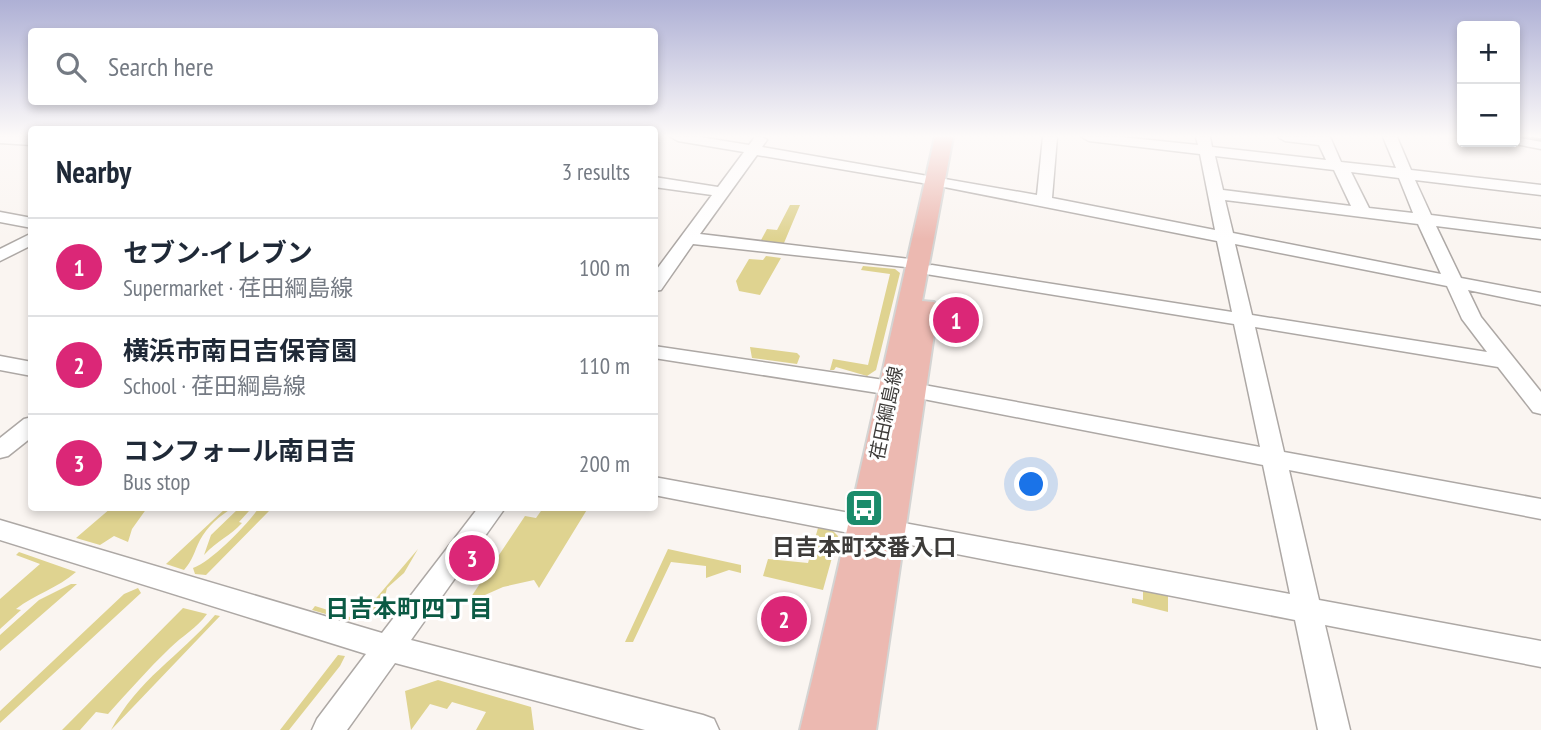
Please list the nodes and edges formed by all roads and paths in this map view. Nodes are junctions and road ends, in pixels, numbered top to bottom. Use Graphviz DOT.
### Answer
graph roads {
  1 [pos="738,171"];
  2 [pos="893,171"];
  3 [pos="941,171"];
  4 [pos="945,171"];
  5 [pos="1047,171"];
  6 [pos="1210,171"];
  7 [pos="1342,171"];
  8 [pos="1384,171"];
  9 [pos="1406,171"];
  10 [pos="1407,174"];
  11 [pos="941,181"];
  12 [pos="658,183"];
  13 [pos="1541,190"];
  14 [pos="723,192"];
  15 [pos="1215,194"];
  16 [pos="1044,201"];
  17 [pos="1362,211"];
  18 [pos="0,217"];
  19 [pos="1424,219"];
  20 [pos="28,222"];
  21 [pos="1541,233"];
  22 [pos="1225,236"];
  23 [pos="688,238"];
  24 [pos="28,240"];
  25 [pos="0,256"];
  26 [pos="925,268"];
  27 [pos="658,278"];
  28 [pos="1454,281"];
  29 [pos="1541,299"];
  30 [pos="1243,319"];
  31 [pos="658,353"];
  32 [pos="1504,360"];
  33 [pos="0,363"];
  34 [pos="28,368"];
  35 [pos="902,389"];
  36 [pos="1541,407"];
  37 [pos="28,428"];
  38 [pos="0,450"];
  39 [pos="1274,458"];
  40 [pos="658,487"];
  41 [pos="1541,509"];
  42 [pos="490,511"];
  43 [pos="877,527"];
  44 [pos="0,530"];
  45 [pos="1308,609"];
  46 [pos="389,648"];
  47 [pos="1541,654"];
  48 [pos="328,730"];
  49 [pos="703,730"];
  50 [pos="820,730"];
  51 [pos="856,730"];
  52 [pos="1334,730"];
  1 -- 14 [label="street"];
  2 -- 11 [label="street"];
  3 -- 11 [label="main road, 荏田綱島線"];
  4 -- 11 [label="main road, 荏田綱島線"];
  5 -- 16 [label="street"];
  6 -- 15 [label="street"];
  7 -- 17 [label="street"];
  8 -- 10 [label="street"];
  9 -- 10 [label="street"];
  10 -- 13 [label="street"];
  10 -- 19 [label="street"];
  11 -- 16 [label="street"];
  11 -- 26 [label="main road, 荏田綱島線"];
  12 -- 14 [label="street"];
  14 -- 23 [label="street"];
  15 -- 17 [label="street"];
  15 -- 22 [label="street"];
  16 -- 22 [label="street"];
  17 -- 19 [label="street"];
  18 -- 20 [label="street"];
  19 -- 21 [label="street"];
  19 -- 28 [label="street"];
  22 -- 28 [label="street"];
  22 -- 30 [label="street"];
  23 -- 26 [label="street"];
  23 -- 27 [label="street"];
  24 -- 25 [label="street"];
  26 -- 30 [label="street"];
  26 -- 35 [label="main road, 荏田綱島線"];
  28 -- 29 [label="street"];
  28 -- 32 [label="street"];
  30 -- 32 [label="street"];
  30 -- 39 [label="street"];
  31 -- 35 [label="street"];
  32 -- 36 [label="street"];
  33 -- 34 [label="street"];
  35 -- 39 [label="street"];
  35 -- 43 [label="main road, 荏田綱島線"];
  37 -- 38 [label="street"];
  39 -- 41 [label="street"];
  39 -- 45 [label="street"];
  40 -- 43 [label="street"];
  42 -- 46 [label="street"];
  43 -- 45 [label="street"];
  43 -- 50 [label="main road, 荏田綱島線"];
  43 -- 51 [label="main road, 荏田綱島線"];
  44 -- 46 [label="street"];
  45 -- 47 [label="street"];
  45 -- 52 [label="street"];
  46 -- 48 [label="street"];
  46 -- 49 [label="street"];
}
